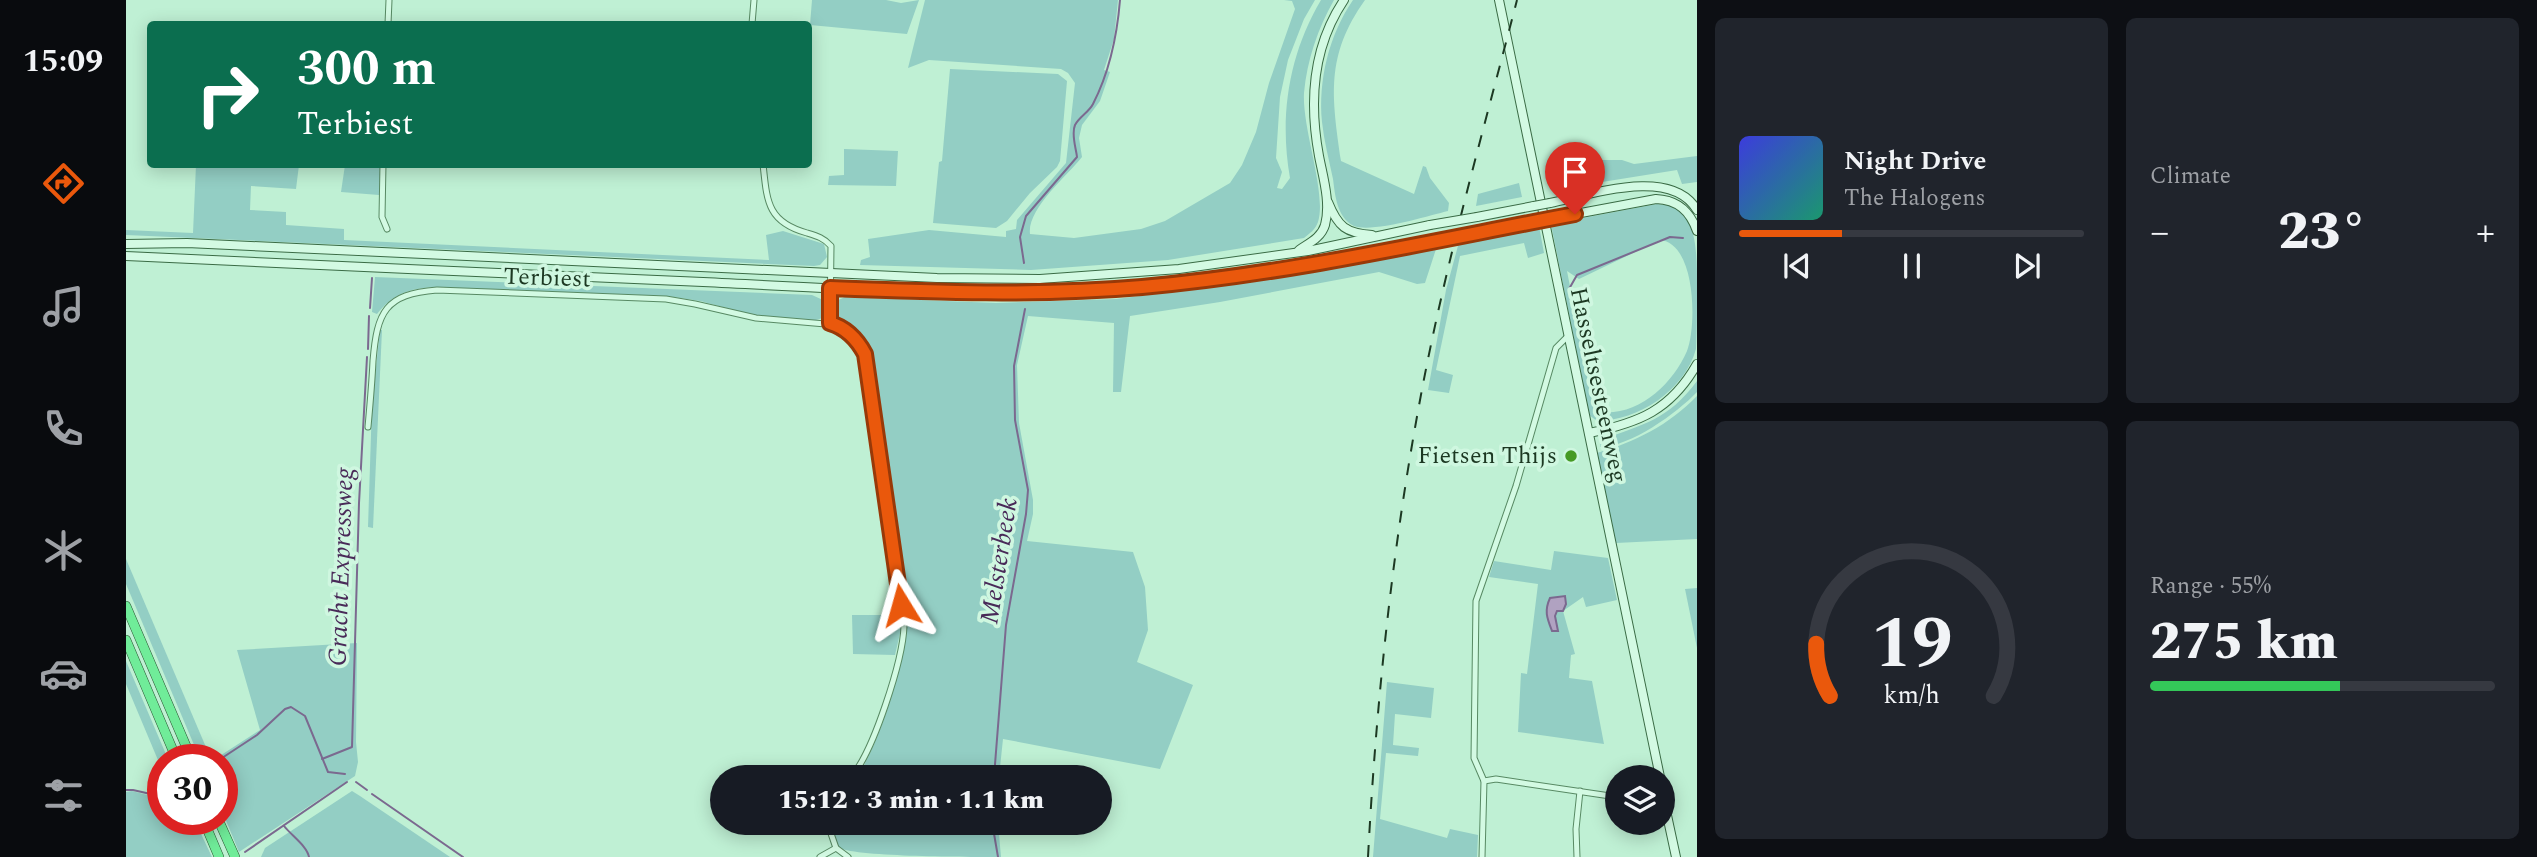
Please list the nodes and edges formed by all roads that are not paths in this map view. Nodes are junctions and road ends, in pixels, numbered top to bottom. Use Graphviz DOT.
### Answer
graph roads {
  1 [pos="389,0"];
  2 [pos="754,0"];
  3 [pos="1344,0"];
  4 [pos="1499,0"];
  5 [pos="388,21"];
  6 [pos="752,21"];
  7 [pos="383,168"];
  8 [pos="763,168"];
  9 [pos="1327,200"];
  10 [pos="1697,210"];
  11 [pos="387,229"];
  12 [pos="1697,231"];
  13 [pos="1376,236"];
  14 [pos="126,244"];
  15 [pos="1299,250"];
  16 [pos="126,256"];
  17 [pos="831,272"];
  18 [pos="830,288"];
  19 [pos="830,323"];
  20 [pos="1569,335"];
  21 [pos="1697,364"];
  22 [pos="368,427"];
  23 [pos="1589,433"];
  24 [pos="126,606"];
  25 [pos="126,640"];
  26 [pos="170,744"];
  27 [pos="185,744"];
  28 [pos="860,765"];
  29 [pos="1658,765"];
  30 [pos="1484,781"];
  31 [pos="1580,792"];
  32 [pos="1605,795"];
  33 [pos="210,835"];
  34 [pos="225,835"];
  35 [pos="832,835"];
  36 [pos="1671,835"];
  37 [pos="836,848"];
  38 [pos="219,857"];
  39 [pos="234,857"];
  40 [pos="820,857"];
  41 [pos="848,857"];
  42 [pos="1482,857"];
  43 [pos="1577,857"];
  44 [pos="1676,857"];
  1 -- 5 [label="street"];
  2 -- 6 [label="street"];
  3 -- 9 [label="main road"];
  4 -- 20 [label="main road, Hasseltsesteenweg"];
  7 -- 11 [label="street"];
  8 -- 17 [label="street"];
  9 -- 13 [label="main road"];
  9 -- 15 [label="main road"];
  10 -- 13 [label="main road, bridge"];
  12 -- 18 [label="main road, bridge"];
  13 -- 15 [label="main road"];
  14 -- 17 [label="main road"];
  15 -- 17 [label="main road"];
  16 -- 18 [label="main road"];
  17 -- 18 [label="street"];
  18 -- 19 [label="street"];
  19 -- 22 [label="street, Terbiest"];
  19 -- 28 [label="street"];
  20 -- 23 [label="main road, Hasseltsesteenweg"];
  20 -- 30 [label="street"];
  21 -- 23 [label="main road"];
  23 -- 29 [label="main road, Hasseltsesteenweg"];
  24 -- 27 [label="highway"];
  25 -- 26 [label="highway"];
  30 -- 31 [label="street"];
  30 -- 42 [label="street"];
  31 -- 32 [label="street"];
  31 -- 43 [label="street"];
  33 -- 38 [label="highway"];
  34 -- 39 [label="highway"];
  35 -- 37 [label="street"];
  36 -- 44 [label="main road"];
  37 -- 40 [label="street"];
  37 -- 41 [label="street"];
}
